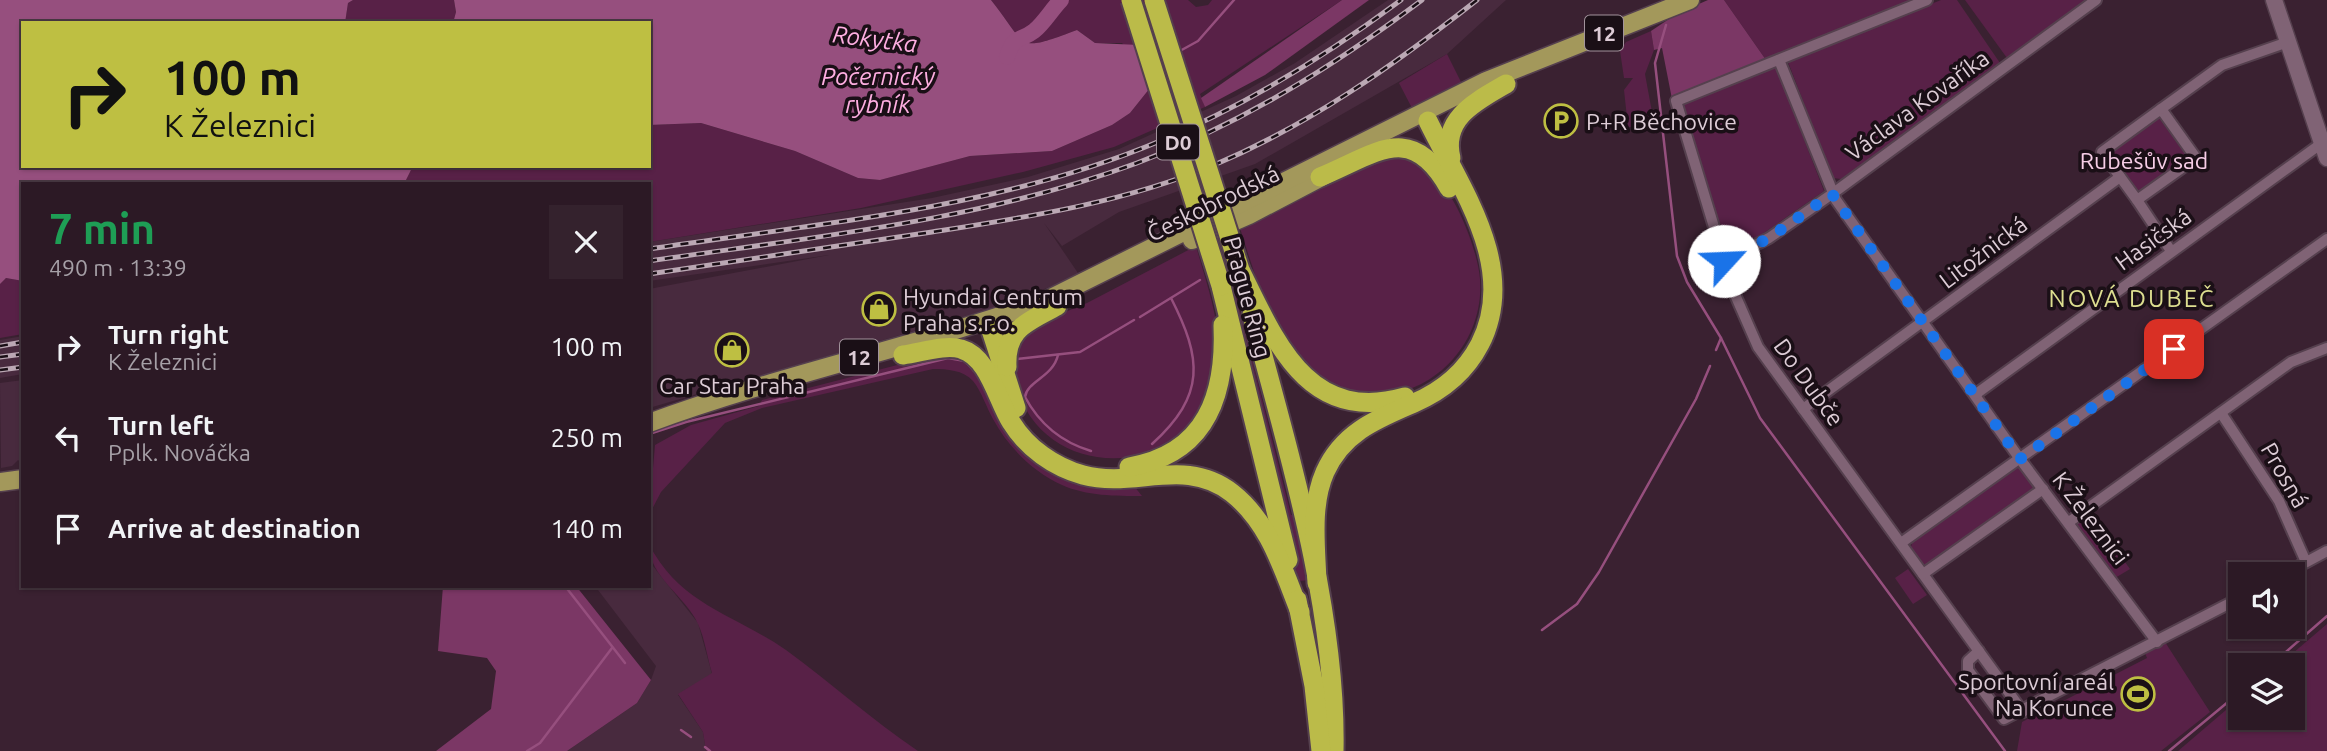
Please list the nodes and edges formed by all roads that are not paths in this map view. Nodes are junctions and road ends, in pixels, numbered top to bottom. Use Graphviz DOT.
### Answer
graph roads {
  1 [pos="1131,0"];
  2 [pos="1154,0"];
  3 [pos="1927,0"];
  4 [pos="2096,0"];
  5 [pos="2274,0"];
  6 [pos="1687,1"];
  7 [pos="2288,42"];
  8 [pos="1779,60"];
  9 [pos="1506,84"];
  10 [pos="2161,109"];
  11 [pos="1422,119"];
  12 [pos="2325,150"];
  13 [pos="1320,177"];
  14 [pos="2120,177"];
  15 [pos="1832,194"];
  16 [pos="1464,195"];
  17 [pos="2137,200"];
  18 [pos="1476,238"];
  19 [pos="2327,239"];
  20 [pos="2171,251"];
  21 [pos="1724,261"];
  22 [pos="1244,282"];
  23 [pos="1222,292"];
  24 [pos="1057,306"];
  25 [pos="1924,322"];
  26 [pos="984,327"];
  27 [pos="2327,348"];
  28 [pos="903,355"];
  29 [pos="741,393"];
  30 [pos="1976,394"];
  31 [pos="1803,409"];
  32 [pos="2221,413"];
  33 [pos="1013,414"];
  34 [pos="651,422"];
  35 [pos="2020,459"];
  36 [pos="21,480"];
  37 [pos="0,482"];
  38 [pos="2043,489"];
  39 [pos="2069,522"];
  40 [pos="1901,543"];
  41 [pos="2327,551"];
  42 [pos="2306,562"];
  43 [pos="1923,574"];
  44 [pos="1317,583"];
  45 [pos="2228,604"];
  46 [pos="1300,612"];
  47 [pos="2157,642"];
  48 [pos="1979,651"];
  49 [pos="2023,712"];
  50 [pos="1321,751"];
  51 [pos="1334,751"];
  1 -- 23 [label="highway, Prague Ring / D0, bridge"];
  2 -- 22 [label="highway, Prague Ring / D0, bridge"];
  3 -- 8 [label="street"];
  4 -- 15 [label="street, Václava Kovaříka"];
  5 -- 7 [label="street"];
  6 -- 9 [label="main road, Českobrodská"];
  6 -- 11 [label="main road, Českobrodská / 12"];
  7 -- 10 [label="street"];
  7 -- 12 [label="street"];
  8 -- 15 [label="street, K Železnici"];
  8 -- 21 [label="street, Do Dubče"];
  9 -- 11 [label="main road, Českobrodská"];
  9 -- 16 [label="highway"];
  10 -- 14 [label="street"];
  10 -- 17 [label="street"];
  11 -- 13 [label="main road, Českobrodská"];
  11 -- 16 [label="highway"];
  11 -- 18 [label="highway"];
  11 -- 26 [label="main road, Českobrodská / 12"];
  12 -- 20 [label="street, Hasičská"];
  13 -- 18 [label="highway"];
  13 -- 24 [label="main road, Českobrodská"];
  14 -- 17 [label="street"];
  14 -- 25 [label="street, Litožnická"];
  15 -- 21 [label="street, Václava Kovaříka"];
  15 -- 25 [label="street, K Železnici"];
  16 -- 44 [label="highway"];
  17 -- 20 [label="street"];
  18 -- 22 [label="highway"];
  19 -- 35 [label="street"];
  20 -- 30 [label="street, Hasičská"];
  21 -- 31 [label="street, Do Dubče"];
  22 -- 44 [label="highway, Prague Ring / D0"];
  23 -- 33 [label="highway"];
  23 -- 46 [label="highway, Prague Ring / D0"];
  24 -- 26 [label="main road, Českobrodská / 12"];
  24 -- 33 [label="highway"];
  25 -- 30 [label="street, K Železnici"];
  25 -- 31 [label="street, Litožnická"];
  26 -- 28 [label="main road, Českobrodská / 12"];
  26 -- 29 [label="main road, Českobrodská / 12"];
  26 -- 33 [label="highway"];
  27 -- 32 [label="street"];
  28 -- 29 [label="main road, Českobrodská / 12"];
  28 -- 33 [label="highway"];
  29 -- 34 [label="main road, Českobrodská / 12"];
  30 -- 35 [label="street, K Železnici"];
  31 -- 40 [label="street, Do Dubče"];
  32 -- 39 [label="street"];
  32 -- 42 [label="street, Prosná"];
  33 -- 46 [label="highway"];
  35 -- 38 [label="street, K Železnici"];
  35 -- 40 [label="street"];
  36 -- 37 [label="main road"];
  38 -- 39 [label="street, K Železnici"];
  38 -- 43 [label="street"];
  39 -- 47 [label="street, K Železnici"];
  40 -- 43 [label="street, Do Dubče"];
  41 -- 42 [label="street"];
  43 -- 48 [label="street, Do Dubče"];
  44 -- 51 [label="highway"];
  45 -- 47 [label="street"];
  46 -- 50 [label="highway"];
  47 -- 49 [label="street"];
  48 -- 49 [label="street, Do Dubče"];
  48 -- 49 [label="street"];
}
